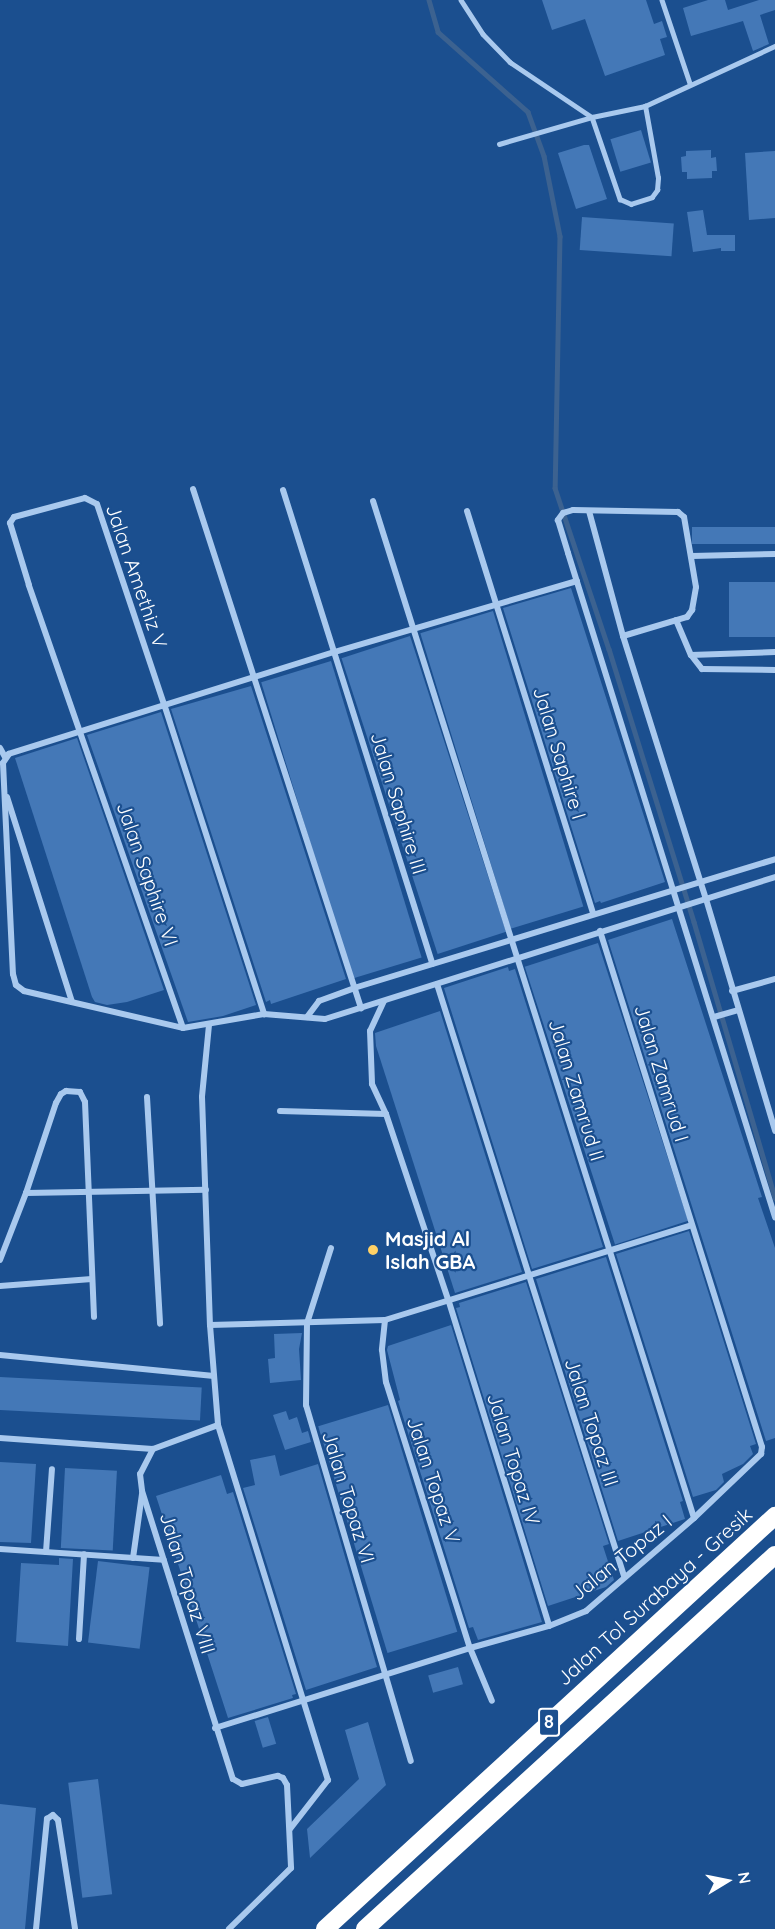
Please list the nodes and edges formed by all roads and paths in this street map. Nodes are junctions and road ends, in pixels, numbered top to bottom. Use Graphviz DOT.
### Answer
graph roads {
  1 [pos="461,0"];
  2 [pos="662,0"];
  3 [pos="775,46"];
  4 [pos="690,83"];
  5 [pos="645,106"];
  6 [pos="592,117"];
  7 [pos="499,144"];
  8 [pos="193,489"];
  9 [pos="283,490"];
  10 [pos="373,501"];
  11 [pos="467,511"];
  12 [pos="589,511"];
  13 [pos="775,554"];
  14 [pos="692,556"];
  15 [pos="577,581"];
  16 [pos="28,585"];
  17 [pos="496,603"];
  18 [pos="676,620"];
  19 [pos="413,629"];
  20 [pos="623,636"];
  21 [pos="334,652"];
  22 [pos="775,652"];
  23 [pos="691,655"];
  24 [pos="775,670"];
  25 [pos="252,677"];
  26 [pos="165,707"];
  27 [pos="81,732"];
  28 [pos="0,748"];
  29 [pos="5,757"];
  30 [pos="4,787"];
  31 [pos="775,859"];
  32 [pos="775,878"];
  33 [pos="700,881"];
  34 [pos="676,888"];
  35 [pos="702,900"];
  36 [pos="682,906"];
  37 [pos="593,914"];
  38 [pos="600,931"];
  39 [pos="510,939"];
  40 [pos="519,958"];
  41 [pos="432,964"];
  42 [pos="775,979"];
  43 [pos="437,984"];
  44 [pos="354,988"];
  45 [pos="732,991"];
  46 [pos="384,1000"];
  47 [pos="72,1002"];
  48 [pos="361,1008"];
  49 [pos="735,1011"];
  50 [pos="264,1014"];
  51 [pos="717,1016"];
  52 [pos="307,1017"];
  53 [pos="208,1025"];
  54 [pos="183,1028"];
  55 [pos="147,1097"];
  56 [pos="280,1111"];
  57 [pos="386,1114"];
  58 [pos="775,1131"];
  59 [pos="206,1190"];
  60 [pos="151,1191"];
  61 [pos="26,1193"];
  62 [pos="90,1193"];
  63 [pos="775,1217"];
  64 [pos="692,1225"];
  65 [pos="331,1248"];
  66 [pos="609,1252"];
  67 [pos="0,1260"];
  68 [pos="529,1277"];
  69 [pos="92,1279"];
  70 [pos="0,1286"];
  71 [pos="448,1302"];
  72 [pos="94,1317"];
  73 [pos="385,1320"];
  74 [pos="307,1323"];
  75 [pos="160,1324"];
  76 [pos="210,1324"];
  77 [pos="0,1355"];
  78 [pos="214,1376"];
  79 [pos="218,1425"];
  80 [pos="0,1438"];
  81 [pos="153,1449"];
  82 [pos="52,1469"];
  83 [pos="142,1491"];
  84 [pos="775,1516"];
  85 [pos="694,1518"];
  86 [pos="0,1549"];
  87 [pos="46,1552"];
  88 [pos="84,1554"];
  89 [pos="775,1555"];
  90 [pos="0,1557"];
  91 [pos="133,1558"];
  92 [pos="164,1560"];
  93 [pos="624,1576"];
  94 [pos="549,1626"];
  95 [pos="79,1639"];
  96 [pos="470,1648"];
  97 [pos="385,1676"];
  98 [pos="492,1701"];
  99 [pos="302,1702"];
  100 [pos="215,1728"];
  101 [pos="411,1761"];
  102 [pos="290,1829"];
  103 [pos="36,1929"];
  104 [pos="75,1929"];
  105 [pos="229,1929"];
  106 [pos="325,1929"];
  107 [pos="365,1929"];
  1 -- 6 [label="lane"];
  2 -- 4 [label="lane"];
  3 -- 4 [label="lane"];
  4 -- 5 [label="lane"];
  5 -- 6 [label="lane"];
  5 -- 6 [label="lane"];
  6 -- 7 [label="lane"];
  8 -- 25 [label="street"];
  9 -- 21 [label="street, Jalan Saphire III"];
  10 -- 19 [label="street, Jalan Zamrud II"];
  11 -- 17 [label="street, Jalan Saphire I"];
  12 -- 14 [label="street"];
  12 -- 15 [label="street"];
  12 -- 20 [label="street"];
  13 -- 14 [label="street"];
  14 -- 18 [label="street"];
  15 -- 17 [label="street"];
  15 -- 34 [label="street"];
  16 -- 26 [label="street, Jalan Amethiz V"];
  16 -- 27 [label="street, Jalan Saphire VI"];
  17 -- 19 [label="street"];
  17 -- 37 [label="street, Jalan Saphire I"];
  18 -- 20 [label="street"];
  18 -- 23 [label="street"];
  19 -- 21 [label="street"];
  19 -- 39 [label="street, Jalan Zamrud II"];
  20 -- 33 [label="street"];
  21 -- 25 [label="street"];
  21 -- 41 [label="street, Jalan Saphire III"];
  22 -- 23 [label="street"];
  23 -- 24 [label="street"];
  25 -- 26 [label="street"];
  25 -- 44 [label="street"];
  26 -- 27 [label="street"];
  26 -- 50 [label="street"];
  27 -- 29 [label="street"];
  27 -- 54 [label="street, Jalan Saphire VI"];
  28 -- 29 [label="street"];
  29 -- 30 [label="street"];
  30 -- 47 [label="street"];
  30 -- 47 [label="street"];
  31 -- 33 [label="street"];
  32 -- 35 [label="street"];
  33 -- 34 [label="street"];
  33 -- 35 [label="street"];
  34 -- 36 [label="street"];
  34 -- 37 [label="street"];
  35 -- 36 [label="street"];
  35 -- 45 [label="street"];
  36 -- 38 [label="street"];
  36 -- 51 [label="street"];
  37 -- 39 [label="street"];
  38 -- 40 [label="street"];
  38 -- 64 [label="street, Jalan Zamrud I"];
  39 -- 40 [label="street, Jalan Zamrud II"];
  39 -- 41 [label="street"];
  40 -- 43 [label="street"];
  40 -- 66 [label="street, Jalan Zamrud II"];
  41 -- 44 [label="street"];
  42 -- 45 [label="street"];
  43 -- 46 [label="street"];
  43 -- 68 [label="street, Jalan Topaz III"];
  44 -- 48 [label="street"];
  44 -- 52 [label="street"];
  45 -- 49 [label="street"];
  46 -- 48 [label="street"];
  46 -- 57 [label="street, Jalan Topaz IV"];
  47 -- 54 [label="street"];
  48 -- 52 [label="street"];
  49 -- 51 [label="street"];
  49 -- 58 [label="street"];
  50 -- 52 [label="street"];
  50 -- 53 [label="street"];
  51 -- 63 [label="street"];
  53 -- 54 [label="street"];
  53 -- 59 [label="street"];
  55 -- 60 [label="street"];
  56 -- 57 [label="street"];
  57 -- 71 [label="street, Jalan Topaz IV"];
  59 -- 60 [label="street"];
  59 -- 76 [label="street"];
  60 -- 62 [label="street"];
  60 -- 75 [label="street"];
  61 -- 62 [label="street"];
  61 -- 62 [label="street"];
  61 -- 67 [label="street"];
  62 -- 69 [label="street"];
  64 -- 66 [label="street"];
  64 -- 85 [label="street, Jalan Topaz I"];
  65 -- 74 [label="street, Jalan Topaz VI"];
  66 -- 68 [label="street"];
  66 -- 85 [label="street, Jalan Zamrud II"];
  68 -- 71 [label="street"];
  68 -- 93 [label="street, Jalan Topaz III"];
  69 -- 70 [label="street"];
  69 -- 72 [label="street"];
  71 -- 73 [label="street"];
  71 -- 94 [label="street, Jalan Topaz IV"];
  73 -- 74 [label="street"];
  73 -- 96 [label="street, Jalan Topaz V"];
  74 -- 76 [label="street"];
  74 -- 97 [label="street, Jalan Topaz VI"];
  76 -- 78 [label="street"];
  77 -- 78 [label="street"];
  78 -- 79 [label="street"];
  79 -- 81 [label="street"];
  79 -- 99 [label="street"];
  80 -- 81 [label="street"];
  81 -- 83 [label="street, Jalan Topaz VIII"];
  82 -- 87 [label="street"];
  83 -- 91 [label="street"];
  83 -- 92 [label="street, Jalan Topaz VIII"];
  84 -- 106 [label="highway, Jalan Tol Surabaya - Gresik / 8"];
  85 -- 93 [label="street, Jalan Topaz I"];
  86 -- 87 [label="street"];
  86 -- 90 [label="street"];
  87 -- 88 [label="street"];
  88 -- 91 [label="street"];
  88 -- 95 [label="street"];
  89 -- 107 [label="highway, 8"];
  91 -- 92 [label="street"];
  92 -- 100 [label="street, Jalan Topaz VIII"];
  93 -- 94 [label="street, Jalan Topaz I"];
  94 -- 96 [label="street, Jalan Topaz I"];
  96 -- 97 [label="street, Jalan Topaz I"];
  96 -- 98 [label="street, Jalan Topaz V"];
  97 -- 99 [label="street, Jalan Topaz I"];
  97 -- 101 [label="street, Jalan Topaz VI"];
  99 -- 100 [label="street, Jalan Topaz I"];
  99 -- 102 [label="street"];
  100 -- 102 [label="street, Jalan Topaz VIII"];
  102 -- 105 [label="street"];
  103 -- 104 [label="street"];
}
